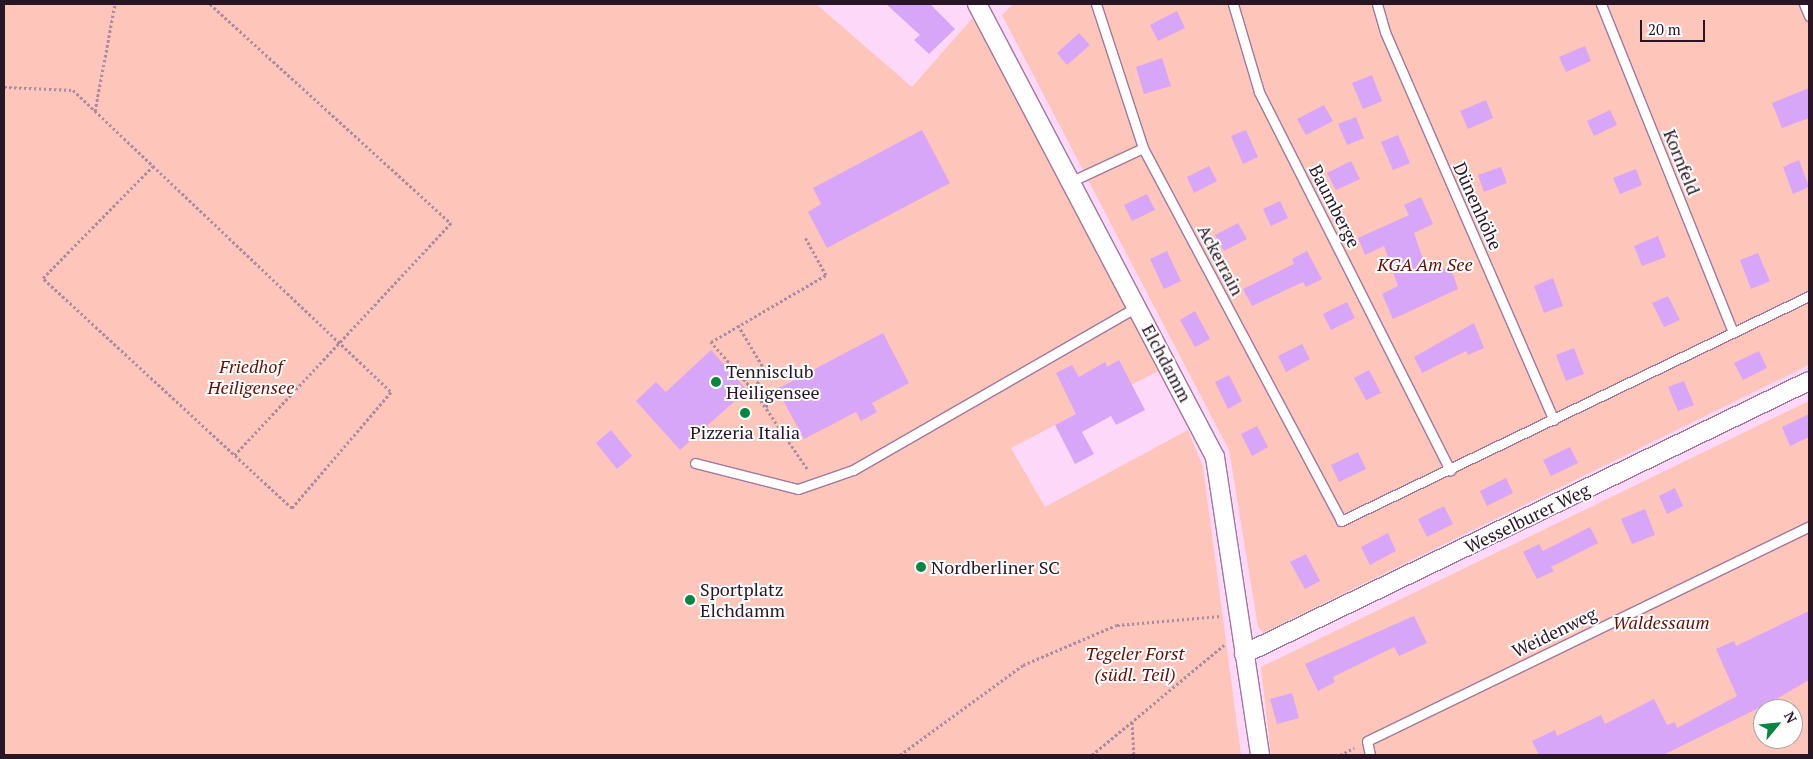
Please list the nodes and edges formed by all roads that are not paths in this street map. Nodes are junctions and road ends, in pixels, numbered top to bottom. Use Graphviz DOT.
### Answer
graph roads {
  1 [pos="977,4"];
  2 [pos="1096,4"];
  3 [pos="1233,4"];
  4 [pos="1377,4"];
  5 [pos="1601,4"];
  6 [pos="1804,4"];
  7 [pos="1809,16"];
  8 [pos="1143,148"];
  9 [pos="1072,181"];
  10 [pos="1809,296"];
  11 [pos="1137,307"];
  12 [pos="1733,333"];
  13 [pos="1809,381"];
  14 [pos="1554,420"];
  15 [pos="696,463"];
  16 [pos="1450,470"];
  17 [pos="1809,526"];
  18 [pos="1244,654"];
  19 [pos="1260,755"];
  20 [pos="1370,755"];
  1 -- 9 [label="street, Elchdamm"];
  2 -- 8 [label="lane, Ackerrain"];
  3 -- 16 [label="lane, Baumberge"];
  4 -- 14 [label="lane, Dünenhöhe"];
  5 -- 12 [label="lane, Kornfeld"];
  6 -- 7 [label="lane"];
  8 -- 9 [label="lane"];
  8 -- 16 [label="lane, Ackerrain"];
  9 -- 11 [label="street, Elchdamm"];
  10 -- 12 [label="lane"];
  11 -- 15 [label="lane"];
  11 -- 18 [label="street, Elchdamm"];
  12 -- 14 [label="lane"];
  13 -- 18 [label="street, Wesselburer Weg"];
  14 -- 16 [label="lane"];
  17 -- 20 [label="lane, Weidenweg"];
  18 -- 19 [label="street, Elchdamm"];
}
